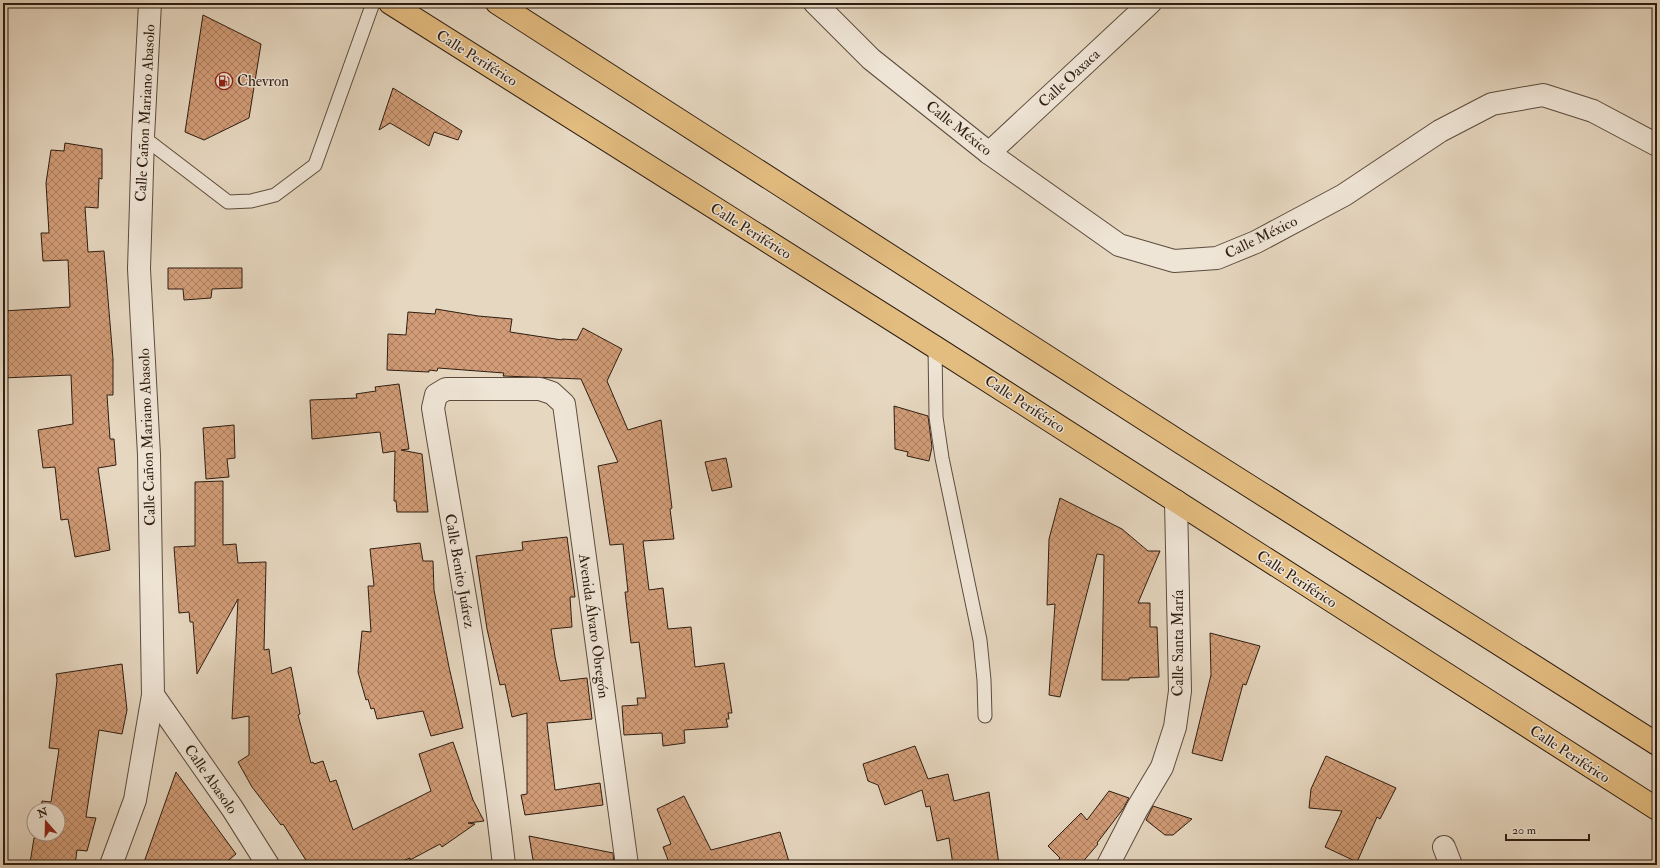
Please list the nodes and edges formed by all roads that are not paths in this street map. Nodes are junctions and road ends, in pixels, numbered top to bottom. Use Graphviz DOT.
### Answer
graph roads {
  1 [pos="150,3"];
  2 [pos="373,3"];
  3 [pos="390,3"];
  4 [pos="497,3"];
  5 [pos="815,3"];
  6 [pos="1147,4"];
  7 [pos="143,137"];
  8 [pos="1657,145"];
  9 [pos="989,153"];
  10 [pos="935,347"];
  11 [pos="552,393"];
  12 [pos="1176,501"];
  13 [pos="152,695"];
  14 [pos="985,716"];
  15 [pos="1657,744"];
  16 [pos="1657,809"];
  17 [pos="111,865"];
  18 [pos="268,865"];
  19 [pos="504,865"];
  20 [pos="627,865"];
  21 [pos="1108,865"];
  1 -- 7 [label="street, Calle Cañon Mariano Abasolo"];
  2 -- 7 [label="lane"];
  3 -- 10 [label="highway, Calle Periférico"];
  4 -- 15 [label="highway"];
  5 -- 9 [label="street, Calle México"];
  6 -- 9 [label="street, Calle Oaxaca"];
  7 -- 13 [label="street, Calle Cañon Mariano Abasolo"];
  8 -- 9 [label="street, Calle México"];
  10 -- 12 [label="highway, Calle Periférico"];
  10 -- 14 [label="lane"];
  11 -- 19 [label="street, Calle Benito Juárez"];
  11 -- 20 [label="street, Avenida Álvaro Obregón"];
  12 -- 16 [label="highway, Calle Periférico"];
  12 -- 21 [label="street, Calle Santa María"];
  13 -- 17 [label="street, Calle Cañon Mariano Abasolo"];
  13 -- 18 [label="street, Calle Abasolo"];
}
